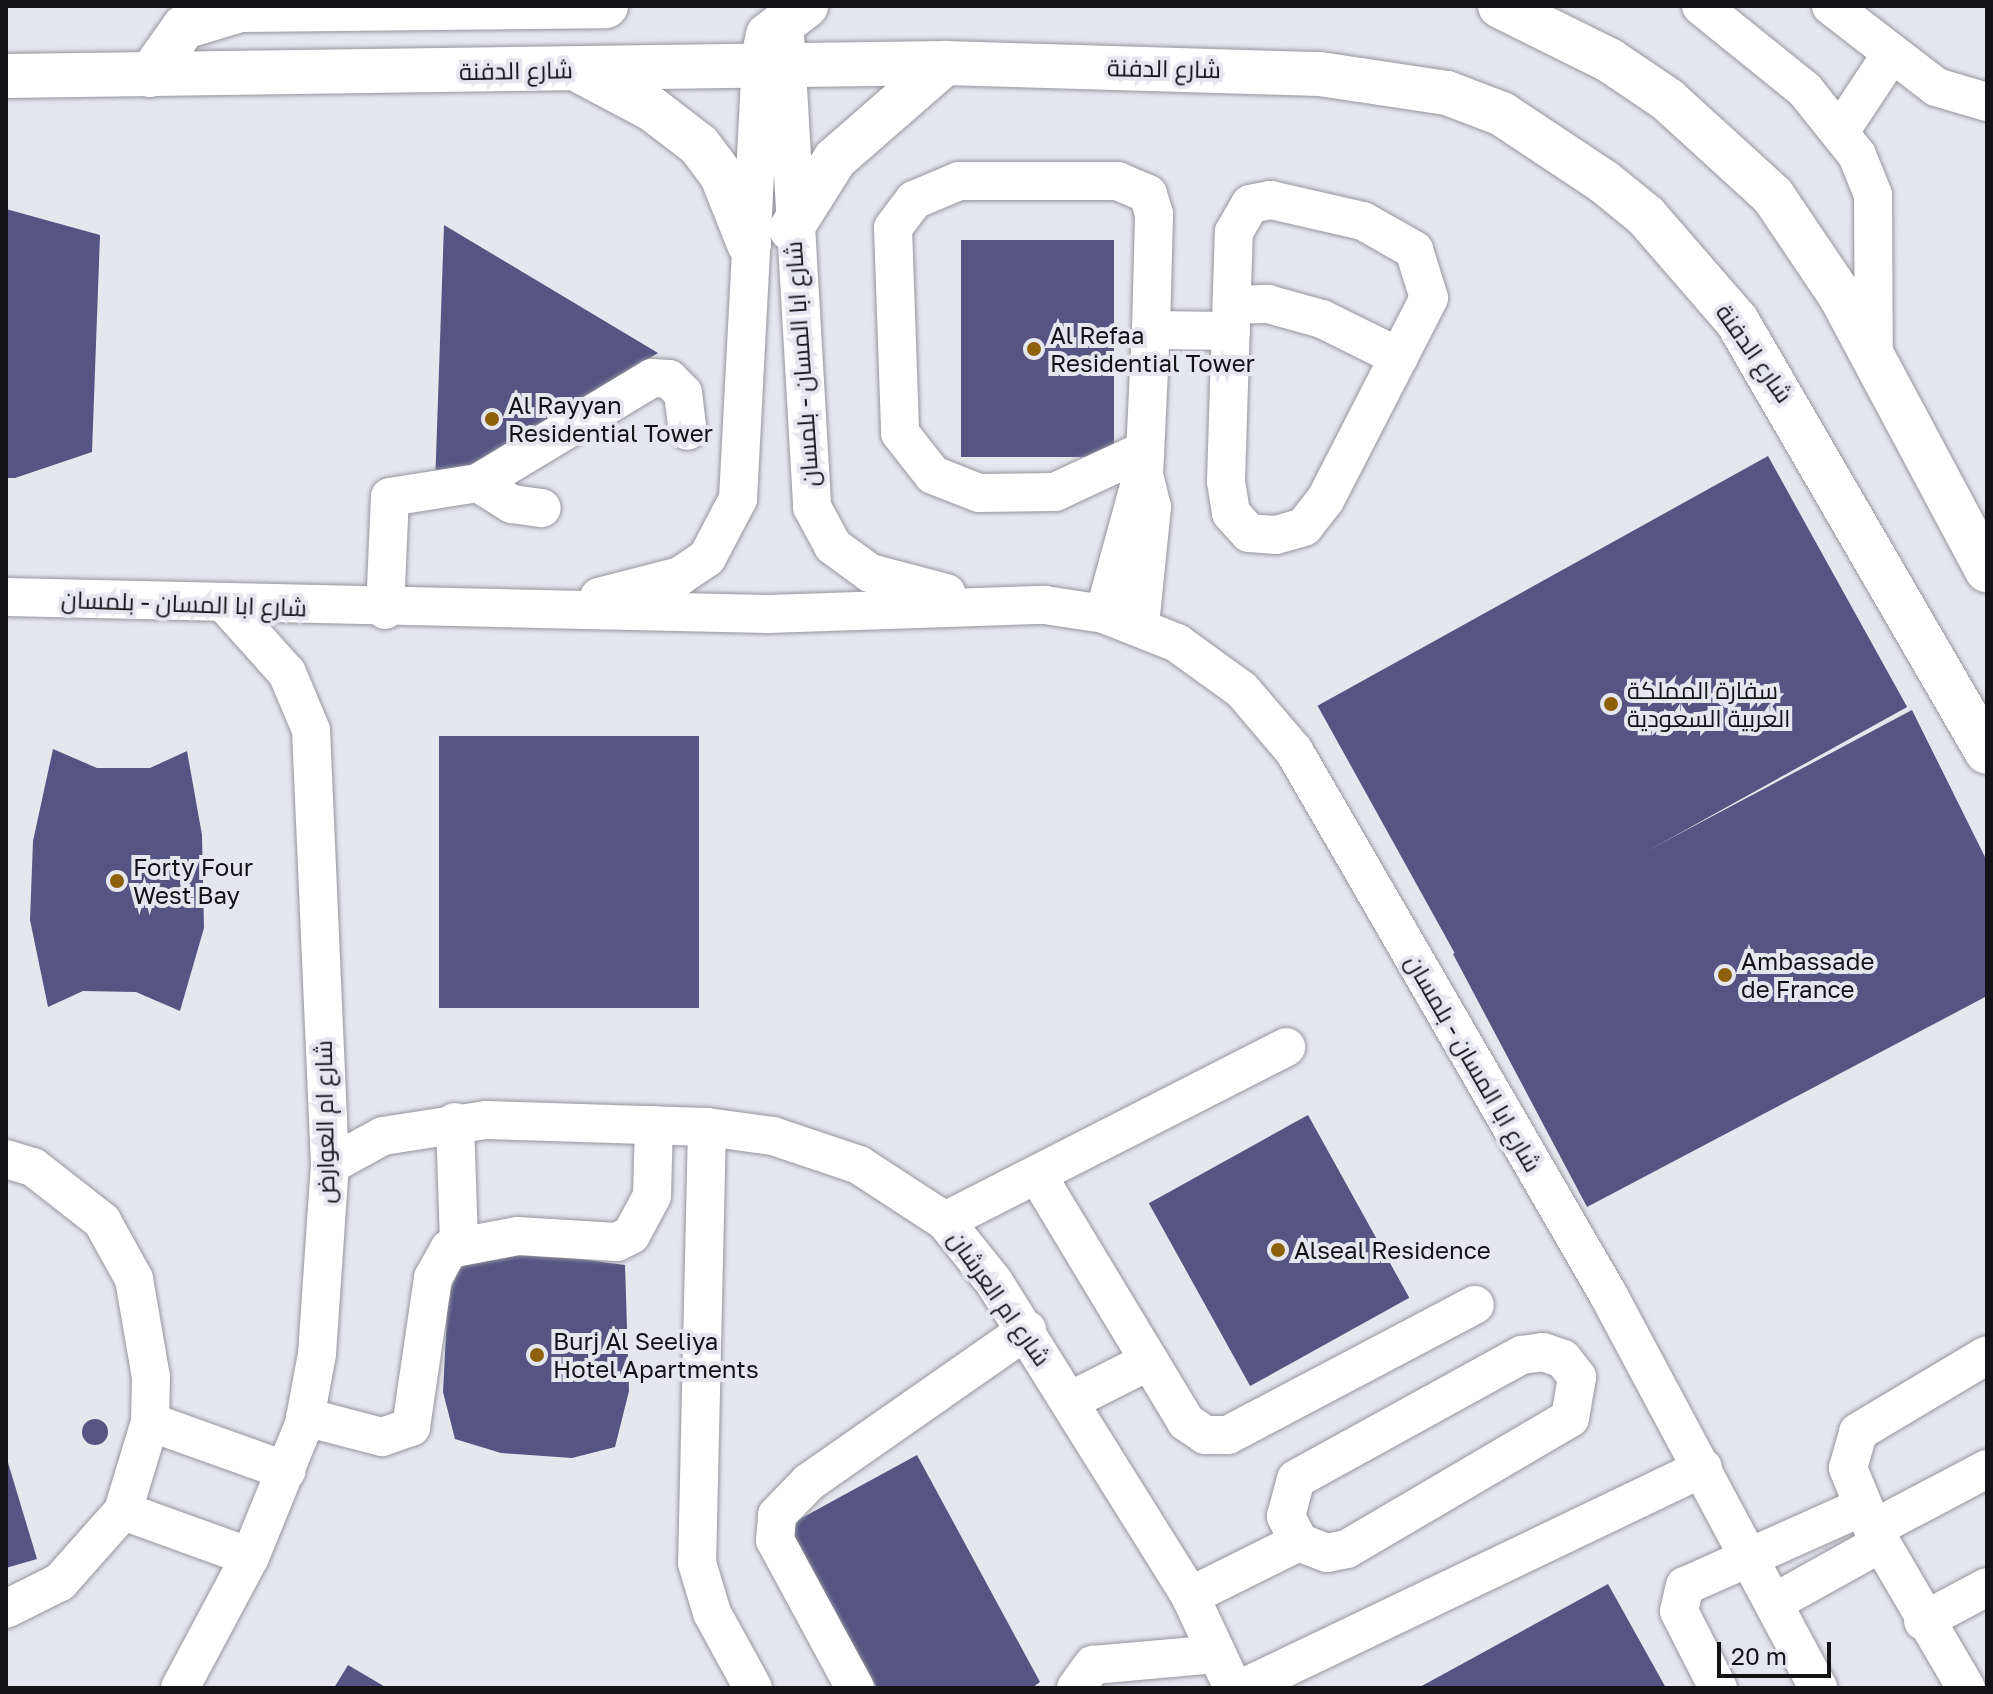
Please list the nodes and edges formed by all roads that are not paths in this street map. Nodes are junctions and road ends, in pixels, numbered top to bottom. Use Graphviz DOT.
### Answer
graph roads {
  1 [pos="606,6"];
  2 [pos="1500,6"];
  3 [pos="1701,6"];
  4 [pos="1831,6"];
  5 [pos="788,10"];
  6 [pos="1892,53"];
  7 [pos="945,63"];
  8 [pos="775,65"];
  9 [pos="576,69"];
  10 [pos="150,75"];
  11 [pos="6,76"];
  12 [pos="1987,102"];
  13 [pos="1841,130"];
  14 [pos="791,229"];
  15 [pos="749,244"];
  16 [pos="1231,318"];
  17 [pos="1151,330"];
  18 [pos="1399,357"];
  19 [pos="1874,361"];
  20 [pos="688,431"];
  21 [pos="1145,463"];
  22 [pos="478,483"];
  23 [pos="542,508"];
  24 [pos="1987,571"];
  25 [pos="6,597"];
  26 [pos="992,603"];
  27 [pos="226,605"];
  28 [pos="554,609"];
  29 [pos="385,610"];
  30 [pos="1104,614"];
  31 [pos="1140,625"];
  32 [pos="1987,752"];
  33 [pos="1286,1047"];
  34 [pos="455,1122"];
  35 [pos="654,1125"];
  36 [pos="707,1127"];
  37 [pos="6,1159"];
  38 [pos="330,1165"];
  39 [pos="1039,1178"];
  40 [pos="945,1221"];
  41 [pos="459,1243"];
  42 [pos="1475,1305"];
  43 [pos="1027,1330"];
  44 [pos="1987,1355"];
  45 [pos="1149,1361"];
  46 [pos="1070,1401"];
  47 [pos="305,1417"];
  48 [pos="150,1422"];
  49 [pos="1703,1468"];
  50 [pos="1987,1469"];
  51 [pos="287,1471"];
  52 [pos="123,1511"];
  53 [pos="1872,1526"];
  54 [pos="1299,1542"];
  55 [pos="250,1557"];
  56 [pos="1754,1561"];
  57 [pos="1987,1587"];
  58 [pos="1190,1596"];
  59 [pos="1777,1601"];
  60 [pos="6,1609"];
  61 [pos="1923,1621"];
  62 [pos="1216,1654"];
  63 [pos="180,1688"];
  64 [pos="753,1688"];
  65 [pos="855,1688"];
  66 [pos="1076,1688"];
  67 [pos="1233,1688"];
  68 [pos="1243,1688"];
  69 [pos="1718,1688"];
  70 [pos="1818,1688"];
  71 [pos="1966,1688"];
  1 -- 10 [label="main road"];
  2 -- 19 [label="main road"];
  3 -- 13 [label="street"];
  4 -- 6 [label="street"];
  5 -- 8 [label="main road"];
  6 -- 12 [label="street"];
  6 -- 13 [label="street"];
  7 -- 8 [label="main road, شارع الدفنة"];
  7 -- 14 [label="main road"];
  7 -- 32 [label="main road, شارع الدفنة"];
  8 -- 9 [label="main road, شارع الدفنة"];
  8 -- 14 [label="street, شارع ابا المسان - بلمسان"];
  8 -- 15 [label="street, شارع ابا المسان - بلمسان"];
  9 -- 10 [label="main road, شارع الدفنة"];
  9 -- 15 [label="main road"];
  10 -- 11 [label="main road, شارع الدفنة"];
  13 -- 19 [label="street"];
  14 -- 26 [label="street, شارع ابا المسان - بلمسان"];
  15 -- 28 [label="street, شارع ابا المسان - بلمسان"];
  16 -- 17 [label="street"];
  16 -- 18 [label="street"];
  16 -- 18 [label="street"];
  16 -- 18 [label="street"];
  17 -- 21 [label="street"];
  17 -- 21 [label="street"];
  19 -- 24 [label="main road"];
  20 -- 22 [label="street"];
  21 -- 30 [label="street"];
  21 -- 31 [label="street"];
  22 -- 23 [label="street"];
  22 -- 29 [label="street"];
  25 -- 27 [label="street, شارع ابا المسان - بلمسان"];
  26 -- 28 [label="street, شارع ابا المسان - بلمسان"];
  26 -- 30 [label="street, شارع ابا المسان - بلمسان"];
  27 -- 29 [label="street, شارع ابا المسان - بلمسان"];
  27 -- 38 [label="street, شارع ام العوارض"];
  28 -- 29 [label="street, شارع ابا المسان - بلمسان"];
  30 -- 31 [label="street, شارع ابا المسان - بلمسان"];
  31 -- 49 [label="street, شارع ابا المسان - بلمسان"];
  33 -- 39 [label="street"];
  34 -- 35 [label="street, شارع ام العرشان"];
  34 -- 38 [label="street, شارع ام العرشان"];
  34 -- 41 [label="street"];
  35 -- 36 [label="street, شارع ام العرشان"];
  35 -- 41 [label="street"];
  36 -- 40 [label="street, شارع ام العرشان"];
  36 -- 64 [label="street"];
  37 -- 48 [label="street"];
  38 -- 47 [label="street, شارع ام العوارض"];
  39 -- 40 [label="street"];
  39 -- 45 [label="street"];
  40 -- 43 [label="street, شارع ام العرشان"];
  41 -- 47 [label="street"];
  42 -- 45 [label="street"];
  43 -- 46 [label="street, شارع ام العرشان"];
  43 -- 65 [label="street"];
  44 -- 53 [label="street"];
  45 -- 46 [label="street"];
  46 -- 58 [label="street, شارع ام العرشان"];
  47 -- 51 [label="street, شارع ام العوارض"];
  48 -- 51 [label="street"];
  48 -- 52 [label="street"];
  49 -- 56 [label="street, شارع ابا المسان - بلمسان"];
  49 -- 68 [label="street"];
  50 -- 53 [label="street"];
  51 -- 55 [label="street, شارع ام العوارض"];
  52 -- 55 [label="street"];
  52 -- 60 [label="street"];
  53 -- 56 [label="street"];
  53 -- 59 [label="street"];
  53 -- 61 [label="street"];
  54 -- 54 [label="street"];
  54 -- 58 [label="street"];
  55 -- 63 [label="street, شارع ام العوارض"];
  56 -- 59 [label="street, شارع ابا المسان - بلمسان"];
  56 -- 69 [label="street"];
  57 -- 61 [label="street"];
  58 -- 62 [label="street, شارع ام العرشان"];
  59 -- 70 [label="street, شارع ابا المسان - بلمسان"];
  61 -- 71 [label="street"];
  62 -- 66 [label="street"];
  62 -- 67 [label="street, شارع ام العرشان"];
}
